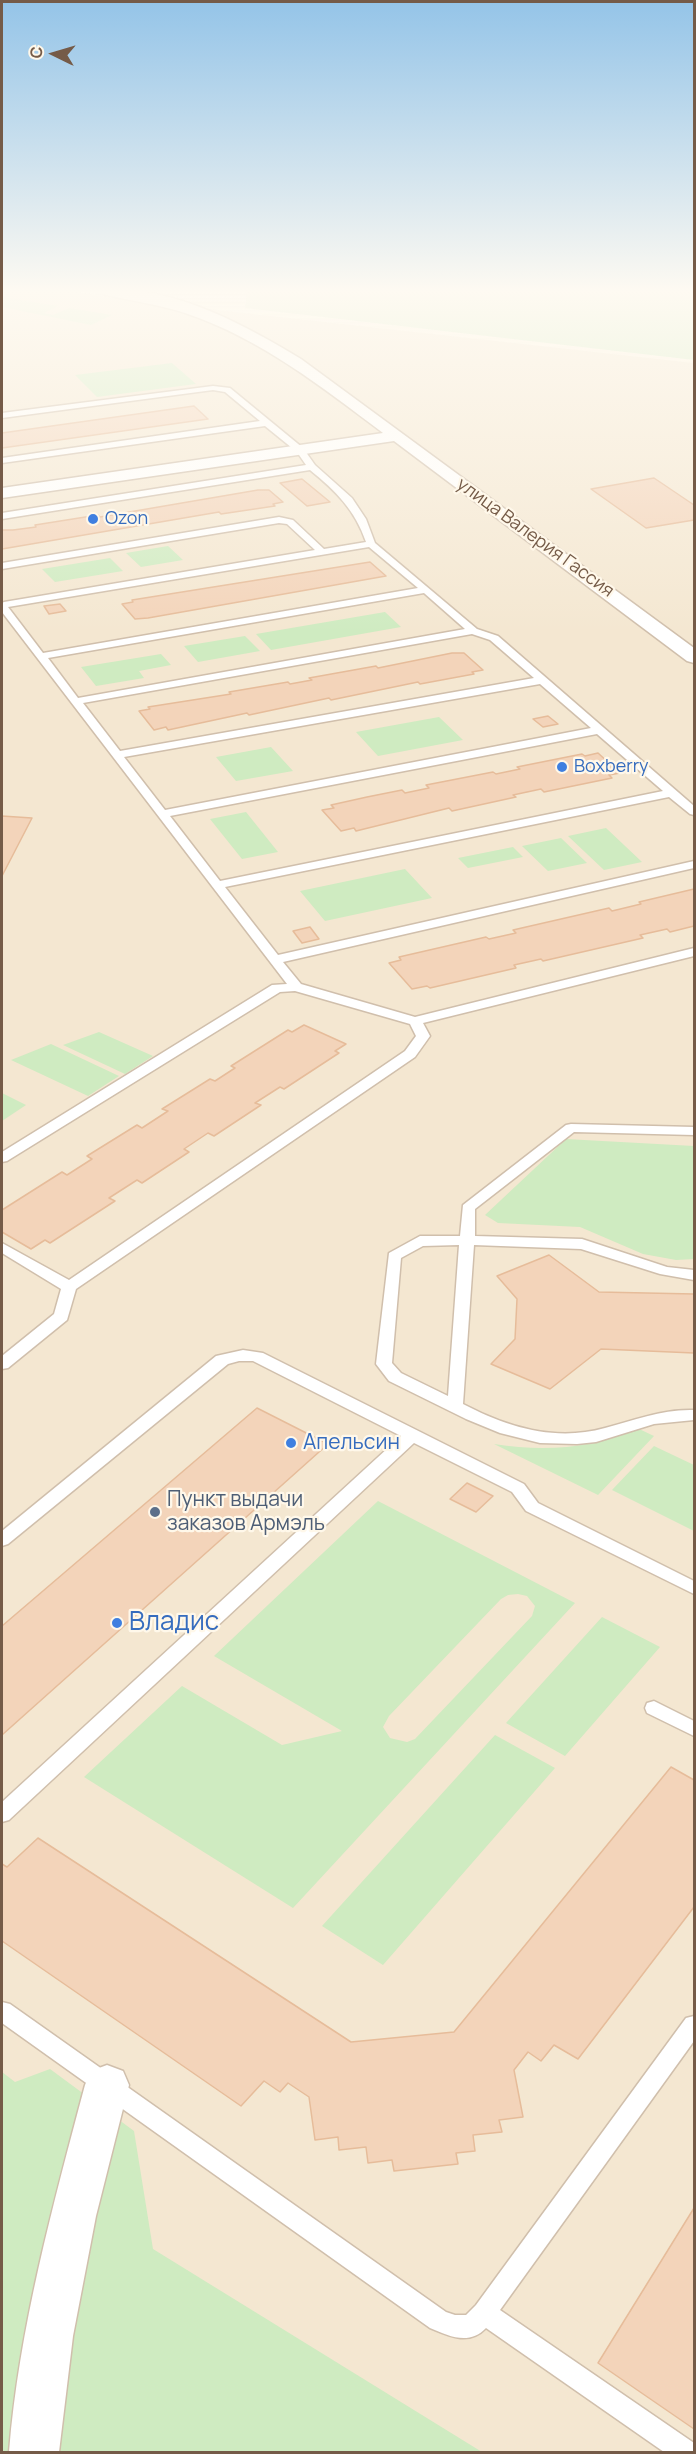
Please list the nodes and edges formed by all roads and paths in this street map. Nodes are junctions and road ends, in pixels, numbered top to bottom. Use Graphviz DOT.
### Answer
graph roads {
  1 [pos="89,405"];
  2 [pos="245,405"];
  3 [pos="355,405"];
  4 [pos="2,416"];
  5 [pos="267,423"];
  6 [pos="397,436"];
  7 [pos="300,450"];
  8 [pos="2,461"];
  9 [pos="312,467"];
  10 [pos="2,493"];
  11 [pos="2,516"];
  12 [pos="371,544"];
  13 [pos="322,552"];
  14 [pos="2,566"];
  15 [pos="426,590"];
  16 [pos="3,606"];
  17 [pos="474,631"];
  18 [pos="42,656"];
  19 [pos="694,657"];
  20 [pos="542,680"];
  21 [pos="77,701"];
  22 [pos="599,730"];
  23 [pos="118,755"];
  24 [pos="670,793"];
  25 [pos="694,812"];
  26 [pos="164,814"];
  27 [pos="694,864"];
  28 [pos="218,885"];
  29 [pos="694,952"];
  30 [pos="275,960"];
  31 [pos="296,987"];
  32 [pos="415,1021"];
  33 [pos="694,1131"];
  34 [pos="2,1158"];
  35 [pos="467,1240"];
  36 [pos="2,1247"];
  37 [pos="694,1275"];
  38 [pos="69,1287"];
  39 [pos="2,1364"];
  40 [pos="455,1406"];
  41 [pos="694,1415"];
  42 [pos="412,1435"];
  43 [pos="2,1540"];
  44 [pos="694,1588"];
  45 [pos="654,1708"];
  46 [pos="694,1729"];
  47 [pos="2,1814"];
  48 [pos="2,2011"];
  49 [pos="694,2025"];
  50 [pos="107,2085"];
  51 [pos="484,2313"];
  52 [pos="34,2452"];
  53 [pos="685,2452"];
  1 -- 4 [label="lane"];
  2 -- 5 [label="lane"];
  3 -- 6 [label="street, улица Валерия Гассия"];
  5 -- 7 [label="lane"];
  5 -- 8 [label="lane"];
  6 -- 7 [label="street"];
  6 -- 19 [label="street, улица Валерия Гассия"];
  7 -- 9 [label="lane"];
  7 -- 10 [label="street"];
  9 -- 11 [label="lane"];
  9 -- 12 [label="lane"];
  12 -- 13 [label="lane"];
  12 -- 15 [label="lane"];
  13 -- 14 [label="lane"];
  13 -- 16 [label="lane"];
  15 -- 17 [label="lane"];
  15 -- 18 [label="lane"];
  16 -- 18 [label="lane"];
  17 -- 20 [label="lane"];
  17 -- 21 [label="lane"];
  18 -- 21 [label="lane"];
  20 -- 22 [label="lane"];
  20 -- 23 [label="lane"];
  21 -- 23 [label="lane"];
  22 -- 24 [label="lane"];
  22 -- 26 [label="lane"];
  23 -- 26 [label="lane"];
  24 -- 25 [label="lane"];
  24 -- 28 [label="lane"];
  26 -- 28 [label="lane"];
  27 -- 30 [label="lane"];
  28 -- 30 [label="lane"];
  29 -- 32 [label="lane"];
  30 -- 31 [label="lane"];
  31 -- 32 [label="lane"];
  31 -- 34 [label="lane"];
  32 -- 38 [label="lane"];
  33 -- 35 [label="lane"];
  35 -- 37 [label="lane"];
  35 -- 40 [label="lane"];
  35 -- 40 [label="lane"];
  36 -- 38 [label="lane"];
  38 -- 39 [label="lane"];
  40 -- 41 [label="lane"];
  42 -- 43 [label="lane"];
  42 -- 44 [label="lane"];
  42 -- 47 [label="lane"];
  45 -- 46 [label="lane"];
  48 -- 50 [label="lane"];
  49 -- 51 [label="lane"];
  50 -- 51 [label="lane"];
  50 -- 52 [label="street"];
  51 -- 53 [label="lane"];
}
